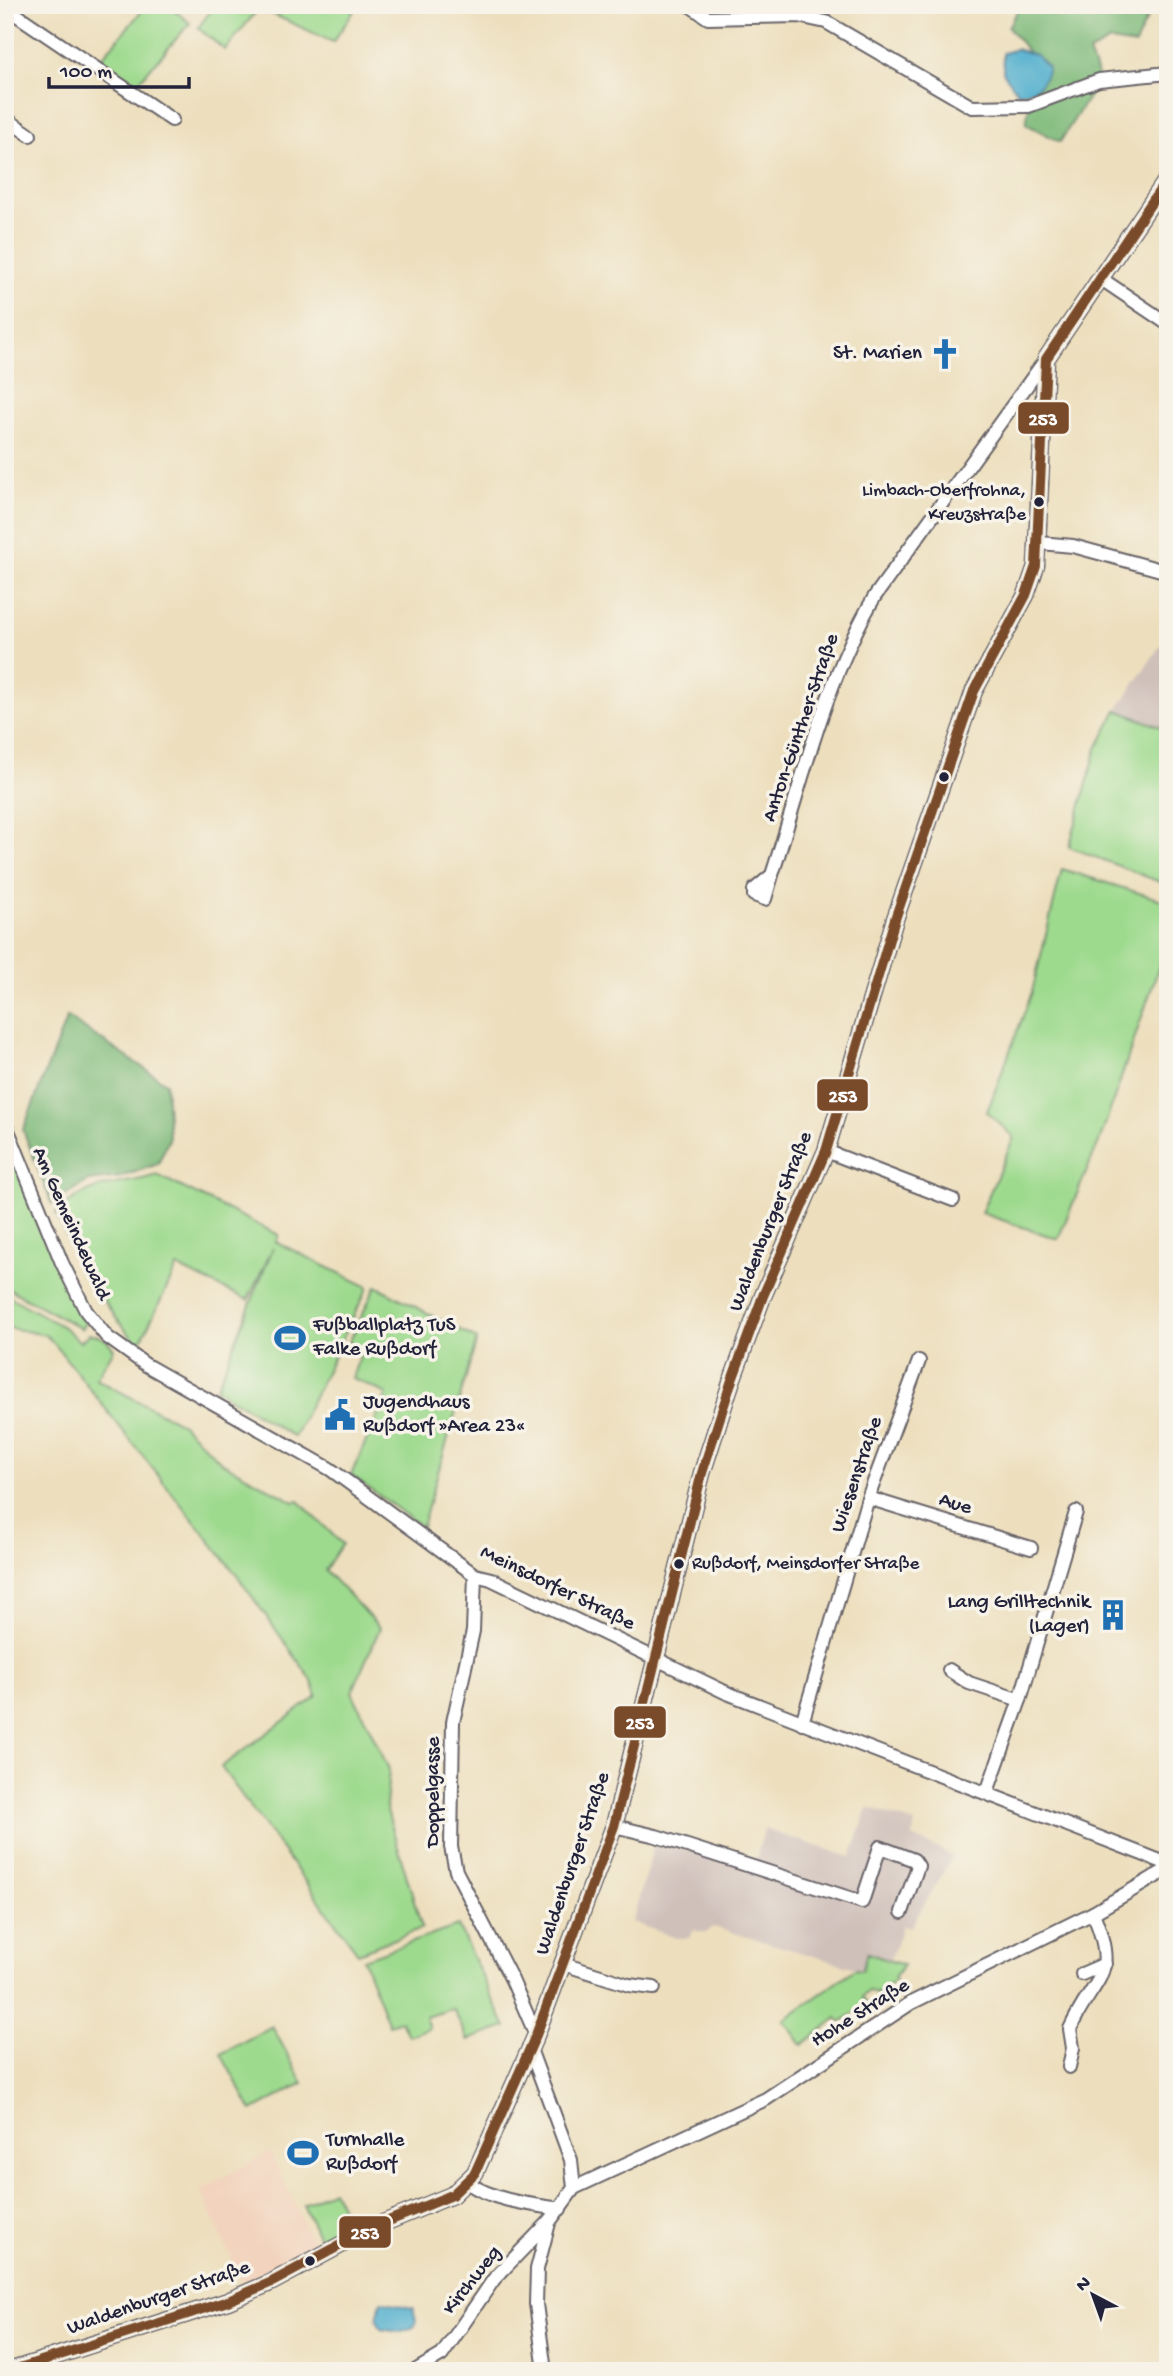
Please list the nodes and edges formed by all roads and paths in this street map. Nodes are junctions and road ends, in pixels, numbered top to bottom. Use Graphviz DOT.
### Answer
graph roads {
  1 [pos="689,5"];
  2 [pos="5,7"];
  3 [pos="1168,72"];
  4 [pos="5,118"];
  5 [pos="172,120"];
  6 [pos="30,135"];
  7 [pos="1168,178"];
  8 [pos="1100,278"];
  9 [pos="1168,324"];
  10 [pos="1046,359"];
  11 [pos="1040,543"];
  12 [pos="1168,572"];
  13 [pos="772,875"];
  14 [pos="5,1123"];
  15 [pos="826,1151"];
  16 [pos="953,1200"];
  17 [pos="107,1337"];
  18 [pos="919,1361"];
  19 [pos="869,1498"];
  20 [pos="1076,1512"];
  21 [pos="1031,1548"];
  22 [pos="475,1575"];
  23 [pos="655,1658"];
  24 [pos="949,1670"];
  25 [pos="1020,1700"];
  26 [pos="802,1723"];
  27 [pos="987,1792"];
  28 [pos="614,1826"];
  29 [pos="1168,1867"];
  30 [pos="902,1912"];
  31 [pos="1093,1913"];
  32 [pos="564,1964"];
  33 [pos="1105,1964"];
  34 [pos="1082,1974"];
  35 [pos="654,1988"];
  36 [pos="533,2042"];
  37 [pos="1069,2067"];
  38 [pos="468,2183"];
  39 [pos="574,2188"];
  40 [pos="560,2209"];
  41 [pos="550,2221"];
  42 [pos="549,2370"];
  43 [pos="9,2371"];
  44 [pos="415,2371"];
  1 -- 3 [label="street"];
  2 -- 5 [label="street"];
  4 -- 6 [label="street"];
  7 -- 8 [label="main road"];
  8 -- 9 [label="street"];
  8 -- 10 [label="main road"];
  10 -- 11 [label="main road, Waldenburger Straße"];
  10 -- 13 [label="street, Anton-Günther-Straße"];
  11 -- 12 [label="street"];
  11 -- 15 [label="main road, Waldenburger Straße"];
  14 -- 17 [label="street, Am Gemeindewald"];
  15 -- 16 [label="street"];
  15 -- 23 [label="main road, Waldenburger Straße"];
  17 -- 22 [label="street, Meinsdorfer Straße"];
  18 -- 19 [label="street, Wiesenstraße"];
  19 -- 21 [label="street, Aue"];
  19 -- 26 [label="street, Wiesenstraße"];
  20 -- 25 [label="street"];
  22 -- 23 [label="street, Meinsdorfer Straße"];
  22 -- 36 [label="street, Doppelgasse"];
  23 -- 26 [label="street, Meinsdorfer Straße"];
  23 -- 28 [label="main road, Waldenburger Straße"];
  24 -- 25 [label="street"];
  25 -- 27 [label="street"];
  26 -- 27 [label="street, Meinsdorfer Straße"];
  27 -- 29 [label="street, Meinsdorfer Straße"];
  28 -- 30 [label="street"];
  28 -- 32 [label="main road, Waldenburger Straße"];
  29 -- 31 [label="street, Hohe Straße"];
  31 -- 33 [label="street"];
  31 -- 39 [label="street, Hohe Straße"];
  32 -- 35 [label="street"];
  32 -- 36 [label="main road, Waldenburger Straße"];
  33 -- 34 [label="street"];
  33 -- 37 [label="street"];
  36 -- 38 [label="main road, Waldenburger Straße"];
  36 -- 39 [label="street"];
  38 -- 40 [label="street"];
  38 -- 43 [label="main road, Waldenburger Straße"];
  39 -- 40 [label="street, Kirchweg"];
  40 -- 41 [label="street, Kirchweg"];
  41 -- 42 [label="street"];
  41 -- 44 [label="street, Kirchweg"];
}
